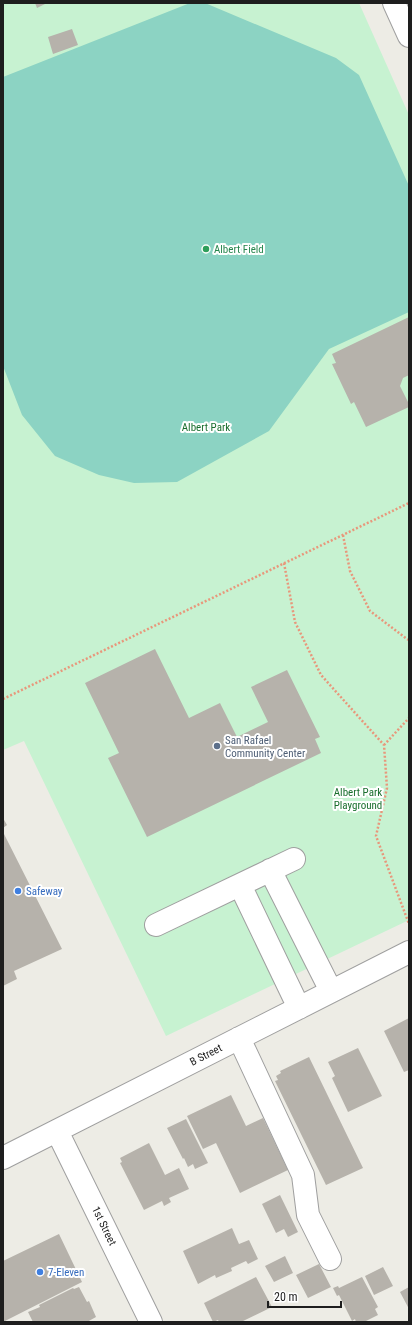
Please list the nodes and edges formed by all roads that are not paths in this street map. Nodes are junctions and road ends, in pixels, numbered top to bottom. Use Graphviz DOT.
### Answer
graph roads {
  1 [pos="394,3"];
  2 [pos="409,36"];
  3 [pos="294,859"];
  4 [pos="270,870"];
  5 [pos="240,885"];
  6 [pos="156,926"];
  7 [pos="409,952"];
  8 [pos="331,991"];
  9 [pos="299,1008"];
  10 [pos="239,1038"];
  11 [pos="57,1131"];
  12 [pos="3,1158"];
  13 [pos="330,1259"];
  14 [pos="151,1322"];
  1 -- 2 [label="street"];
  3 -- 4 [label="street"];
  4 -- 5 [label="street"];
  4 -- 8 [label="street"];
  5 -- 6 [label="street"];
  5 -- 9 [label="street"];
  7 -- 8 [label="street, B Street"];
  8 -- 9 [label="street, B Street"];
  9 -- 10 [label="street, B Street"];
  10 -- 11 [label="street, B Street"];
  10 -- 13 [label="street"];
  11 -- 12 [label="street, B Street"];
  11 -- 14 [label="street, 1st Street"];
}
